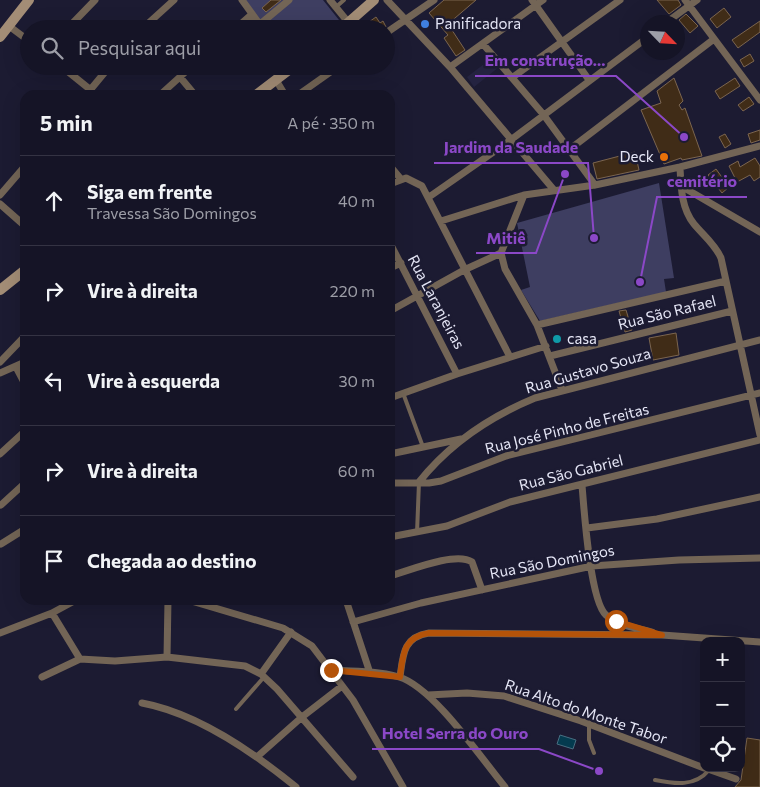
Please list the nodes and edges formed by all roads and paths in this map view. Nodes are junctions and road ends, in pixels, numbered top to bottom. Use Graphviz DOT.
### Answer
graph roads {
  1 [pos="29,0"];
  2 [pos="95,0"];
  3 [pos="174,0"];
  4 [pos="242,0"];
  5 [pos="289,0"];
  6 [pos="330,0"];
  7 [pos="344,0"];
  8 [pos="374,0"];
  9 [pos="386,0"];
  10 [pos="434,0"];
  11 [pos="542,0"];
  12 [pos="620,0"];
  13 [pos="697,0"];
  14 [pos="534,2"];
  15 [pos="687,3"];
  16 [pos="336,7"];
  17 [pos="252,14"];
  18 [pos="674,15"];
  19 [pos="406,19"];
  20 [pos="76,20"];
  21 [pos="152,20"];
  22 [pos="245,20"];
  23 [pos="256,20"];
  24 [pos="268,20"];
  25 [pos="341,20"];
  26 [pos="351,20"];
  27 [pos="9,26"];
  28 [pos="395,27"];
  29 [pos="20,34"];
  30 [pos="0,37"];
  31 [pos="714,39"];
  32 [pos="562,42"];
  33 [pos="640,43"];
  34 [pos="483,44"];
  35 [pos="450,67"];
  36 [pos="70,75"];
  37 [pos="102,75"];
  38 [pos="282,75"];
  39 [pos="326,75"];
  40 [pos="180,77"];
  41 [pos="513,78"];
  42 [pos="276,80"];
  43 [pos="590,80"];
  44 [pos="86,90"];
  45 [pos="90,90"];
  46 [pos="166,90"];
  47 [pos="191,90"];
  48 [pos="263,90"];
  49 [pos="282,90"];
  50 [pos="305,90"];
  51 [pos="760,100"];
  52 [pos="543,114"];
  53 [pos="512,139"];
  54 [pos="760,146"];
  55 [pos="570,149"];
  56 [pos="680,167"];
  57 [pos="20,172"];
  58 [pos="395,172"];
  59 [pos="400,178"];
  60 [pos="395,181"];
  61 [pos="595,185"];
  62 [pos="681,186"];
  63 [pos="554,190"];
  64 [pos="0,195"];
  65 [pos="524,195"];
  66 [pos="429,197"];
  67 [pos="0,204"];
  68 [pos="441,221"];
  69 [pos="20,222"];
  70 [pos="760,232"];
  71 [pos="395,253"];
  72 [pos="502,253"];
  73 [pos="400,263"];
  74 [pos="395,266"];
  75 [pos="464,270"];
  76 [pos="20,274"];
  77 [pos="726,281"];
  78 [pos="0,290"];
  79 [pos="417,296"];
  80 [pos="395,308"];
  81 [pos="732,311"];
  82 [pos="538,325"];
  83 [pos="760,340"];
  84 [pos="20,341"];
  85 [pos="740,344"];
  86 [pos="546,346"];
  87 [pos="550,356"];
  88 [pos="510,357"];
  89 [pos="0,362"];
  90 [pos="20,365"];
  91 [pos="16,367"];
  92 [pos="0,373"];
  93 [pos="458,374"];
  94 [pos="20,375"];
  95 [pos="562,390"];
  96 [pos="403,393"];
  97 [pos="760,393"];
  98 [pos="751,394"];
  99 [pos="395,396"];
  100 [pos="760,435"];
  101 [pos="20,436"];
  102 [pos="461,439"];
  103 [pos="760,440"];
  104 [pos="423,448"];
  105 [pos="395,453"];
  106 [pos="0,454"];
  107 [pos="419,482"];
  108 [pos="395,483"];
  109 [pos="582,484"];
  110 [pos="20,488"];
  111 [pos="760,497"];
  112 [pos="1,505"];
  113 [pos="587,528"];
  114 [pos="20,532"];
  115 [pos="417,533"];
  116 [pos="395,536"];
  117 [pos="0,544"];
  118 [pos="760,558"];
  119 [pos="592,566"];
  120 [pos="395,574"];
  121 [pos="482,590"];
  122 [pos="65,605"];
  123 [pos="168,605"];
  124 [pos="207,605"];
  125 [pos="348,605"];
  126 [pos="52,613"];
  127 [pos="353,622"];
  128 [pos="291,632"];
  129 [pos="0,633"];
  130 [pos="662,635"];
  131 [pos="760,642"];
  132 [pos="167,658"];
  133 [pos="80,659"];
  134 [pos="331,670"];
  135 [pos="370,673"];
  136 [pos="263,675"];
  137 [pos="42,677"];
  138 [pos="400,677"];
  139 [pos="342,686"];
  140 [pos="428,695"];
  141 [pos="142,703"];
  142 [pos="236,709"];
  143 [pos="302,717"];
  144 [pos="588,724"];
  145 [pos="594,753"];
  146 [pos="258,756"];
  147 [pos="700,767"];
  148 [pos="705,772"];
  149 [pos="715,772"];
  150 [pos="353,777"];
  151 [pos="736,779"];
  152 [pos="655,780"];
  153 [pos="296,787"];
  154 [pos="403,787"];
  155 [pos="505,787"];
  1 -- 27 [label="street"];
  2 -- 20 [label="street"];
  3 -- 21 [label="street"];
  4 -- 17 [label="street"];
  5 -- 24 [label="street"];
  6 -- 16 [label="street"];
  7 -- 16 [label="lane"];
  8 -- 26 [label="street"];
  9 -- 19 [label="street"];
  10 -- 19 [label="street"];
  11 -- 14 [label="street"];
  12 -- 32 [label="street"];
  13 -- 15 [label="street"];
  14 -- 32 [label="street"];
  14 -- 34 [label="street"];
  15 -- 18 [label="street"];
  15 -- 31 [label="street"];
  16 -- 25 [label="street"];
  17 -- 22 [label="street"];
  17 -- 23 [label="street"];
  19 -- 28 [label="street"];
  19 -- 35 [label="street"];
  27 -- 29 [label="street"];
  27 -- 30 [label="street"];
  31 -- 51 [label="street"];
  31 -- 55 [label="street"];
  32 -- 41 [label="street"];
  32 -- 43 [label="street"];
  33 -- 43 [label="street"];
  34 -- 35 [label="street"];
  34 -- 41 [label="street"];
  35 -- 53 [label="street"];
  36 -- 44 [label="street"];
  37 -- 45 [label="street"];
  38 -- 42 [label="street"];
  39 -- 50 [label="street"];
  40 -- 46 [label="street"];
  40 -- 47 [label="street"];
  41 -- 52 [label="street"];
  42 -- 48 [label="street"];
  42 -- 49 [label="street"];
  43 -- 52 [label="street"];
  52 -- 53 [label="street"];
  52 -- 55 [label="street"];
  53 -- 63 [label="street"];
  53 -- 66 [label="street"];
  54 -- 56 [label="street"];
  55 -- 61 [label="street"];
  56 -- 61 [label="street"];
  56 -- 62 [label="street"];
  57 -- 64 [label="street"];
  58 -- 59 [label="street"];
  59 -- 60 [label="street"];
  59 -- 66 [label="street"];
  61 -- 63 [label="street"];
  62 -- 70 [label="street"];
  62 -- 77 [label="street"];
  63 -- 65 [label="street"];
  65 -- 68 [label="street"];
  65 -- 72 [label="street"];
  66 -- 68 [label="street"];
  67 -- 69 [label="street"];
  68 -- 75 [label="street"];
  71 -- 73 [label="street, Rua Laranjeiras"];
  72 -- 75 [label="street"];
  72 -- 82 [label="street"];
  73 -- 74 [label="street"];
  73 -- 79 [label="street, Rua Laranjeiras"];
  75 -- 79 [label="street"];
  75 -- 88 [label="street"];
  76 -- 78 [label="street"];
  77 -- 81 [label="street"];
  77 -- 82 [label="street"];
  79 -- 80 [label="street"];
  79 -- 93 [label="street, Rua Laranjeiras"];
  81 -- 85 [label="street"];
  81 -- 87 [label="street, Rua São Rafael"];
  82 -- 86 [label="street"];
  83 -- 85 [label="street, Rua Gustavo Souza"];
  84 -- 89 [label="street"];
  85 -- 95 [label="street, Rua Gustavo Souza"];
  85 -- 98 [label="street"];
  86 -- 87 [label="street"];
  86 -- 88 [label="street"];
  87 -- 95 [label="street"];
  88 -- 93 [label="street"];
  90 -- 91 [label="street"];
  91 -- 92 [label="street"];
  91 -- 94 [label="street"];
  93 -- 96 [label="street"];
  95 -- 102 [label="street, Rua Gustavo Souza"];
  96 -- 99 [label="street"];
  96 -- 104 [label="lane"];
  97 -- 98 [label="street, Rua José Pinho de Freitas"];
  98 -- 100 [label="street"];
  98 -- 107 [label="street, Rua José Pinho de Freitas"];
  101 -- 106 [label="street"];
  102 -- 104 [label="street"];
  102 -- 107 [label="street, Rua Gustavo Souza"];
  103 -- 109 [label="street, Rua São Gabriel"];
  104 -- 105 [label="street"];
  107 -- 108 [label="street, Rua José Pinho de Freitas"];
  107 -- 115 [label="lane"];
  109 -- 113 [label="street"];
  109 -- 115 [label="street, Rua São Gabriel"];
  110 -- 112 [label="street"];
  111 -- 113 [label="street"];
  113 -- 119 [label="street"];
  114 -- 117 [label="street"];
  115 -- 116 [label="street, Rua São Gabriel"];
  118 -- 119 [label="street, Rua São Domingos"];
  119 -- 121 [label="street, Rua São Domingos"];
  119 -- 130 [label="street"];
  120 -- 121 [label="street"];
  121 -- 127 [label="street, Rua São Domingos"];
  122 -- 126 [label="street"];
  123 -- 132 [label="street"];
  124 -- 128 [label="street"];
  125 -- 127 [label="street"];
  126 -- 129 [label="street"];
  126 -- 133 [label="street"];
  127 -- 135 [label="street"];
  128 -- 134 [label="street"];
  128 -- 136 [label="street"];
  130 -- 131 [label="street"];
  130 -- 138 [label="street"];
  132 -- 133 [label="street"];
  132 -- 136 [label="street"];
  133 -- 137 [label="street"];
  134 -- 135 [label="street"];
  134 -- 139 [label="street"];
  135 -- 138 [label="street"];
  136 -- 142 [label="lane"];
  136 -- 143 [label="street"];
  138 -- 140 [label="street"];
  139 -- 143 [label="street"];
  139 -- 154 [label="street"];
  140 -- 144 [label="street, Rua Alto do Monte Tabor"];
  140 -- 155 [label="street"];
  141 -- 146 [label="street"];
  143 -- 146 [label="street"];
  143 -- 150 [label="street"];
  144 -- 145 [label="lane"];
  144 -- 147 [label="street, Rua Alto do Monte Tabor"];
  146 -- 153 [label="street"];
  148 -- 152 [label="lane"];
  149 -- 151 [label="street, Rua Alto do Monte Tabor"];
}
